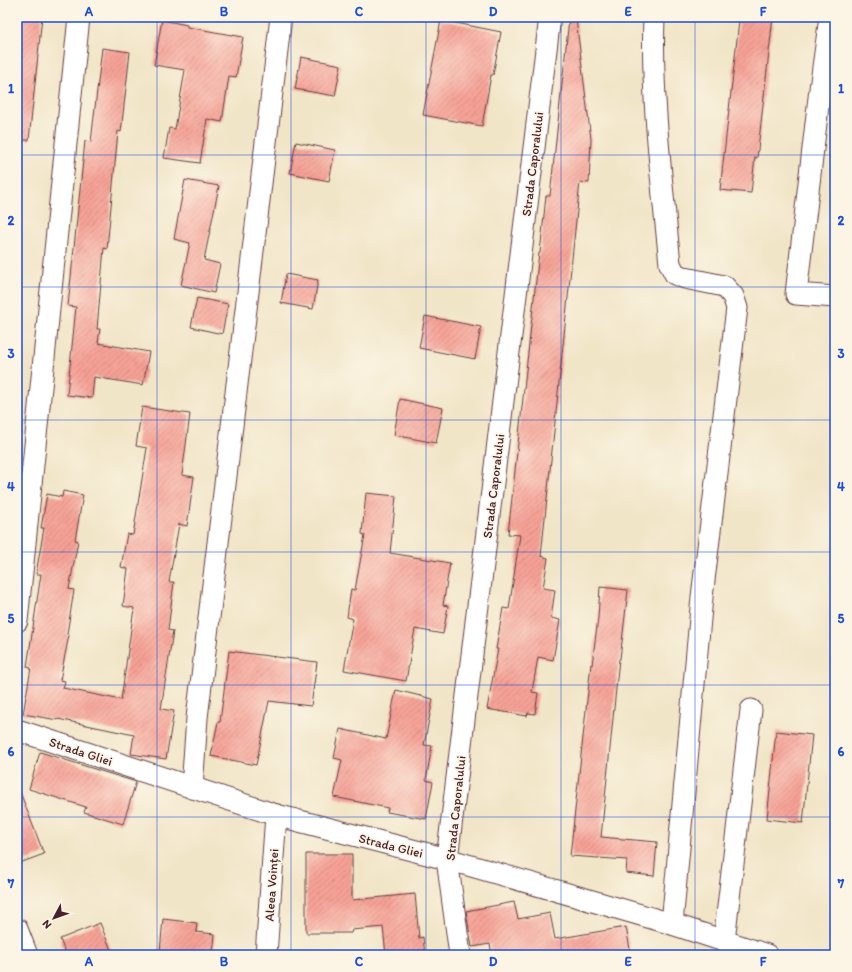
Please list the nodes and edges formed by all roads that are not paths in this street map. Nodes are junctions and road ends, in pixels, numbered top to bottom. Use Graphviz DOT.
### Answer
graph roads {
  1 [pos="80,17"];
  2 [pos="281,17"];
  3 [pos="550,17"];
  4 [pos="654,17"];
  5 [pos="830,17"];
  6 [pos="835,298"];
  7 [pos="17,621"];
  8 [pos="751,710"];
  9 [pos="17,730"];
  10 [pos="192,788"];
  11 [pos="276,815"];
  12 [pos="447,859"];
  13 [pos="672,924"];
  14 [pos="17,929"];
  15 [pos="724,941"];
  16 [pos="28,955"];
  17 [pos="266,955"];
  18 [pos="460,955"];
  19 [pos="767,955"];
  1 -- 7 [label="street"];
  2 -- 10 [label="street"];
  3 -- 12 [label="street, Strada Caporalului"];
  4 -- 13 [label="street"];
  5 -- 6 [label="street"];
  8 -- 15 [label="street"];
  9 -- 10 [label="street, Strada Gliei"];
  10 -- 11 [label="street, Strada Gliei"];
  11 -- 12 [label="street, Strada Gliei"];
  11 -- 17 [label="street, Aleea Voinței"];
  12 -- 13 [label="street, Strada Gliei"];
  12 -- 18 [label="street, Strada Caporalului"];
  13 -- 15 [label="street, Strada Gliei"];
  14 -- 16 [label="street"];
  15 -- 19 [label="street, Strada Gliei"];
}
